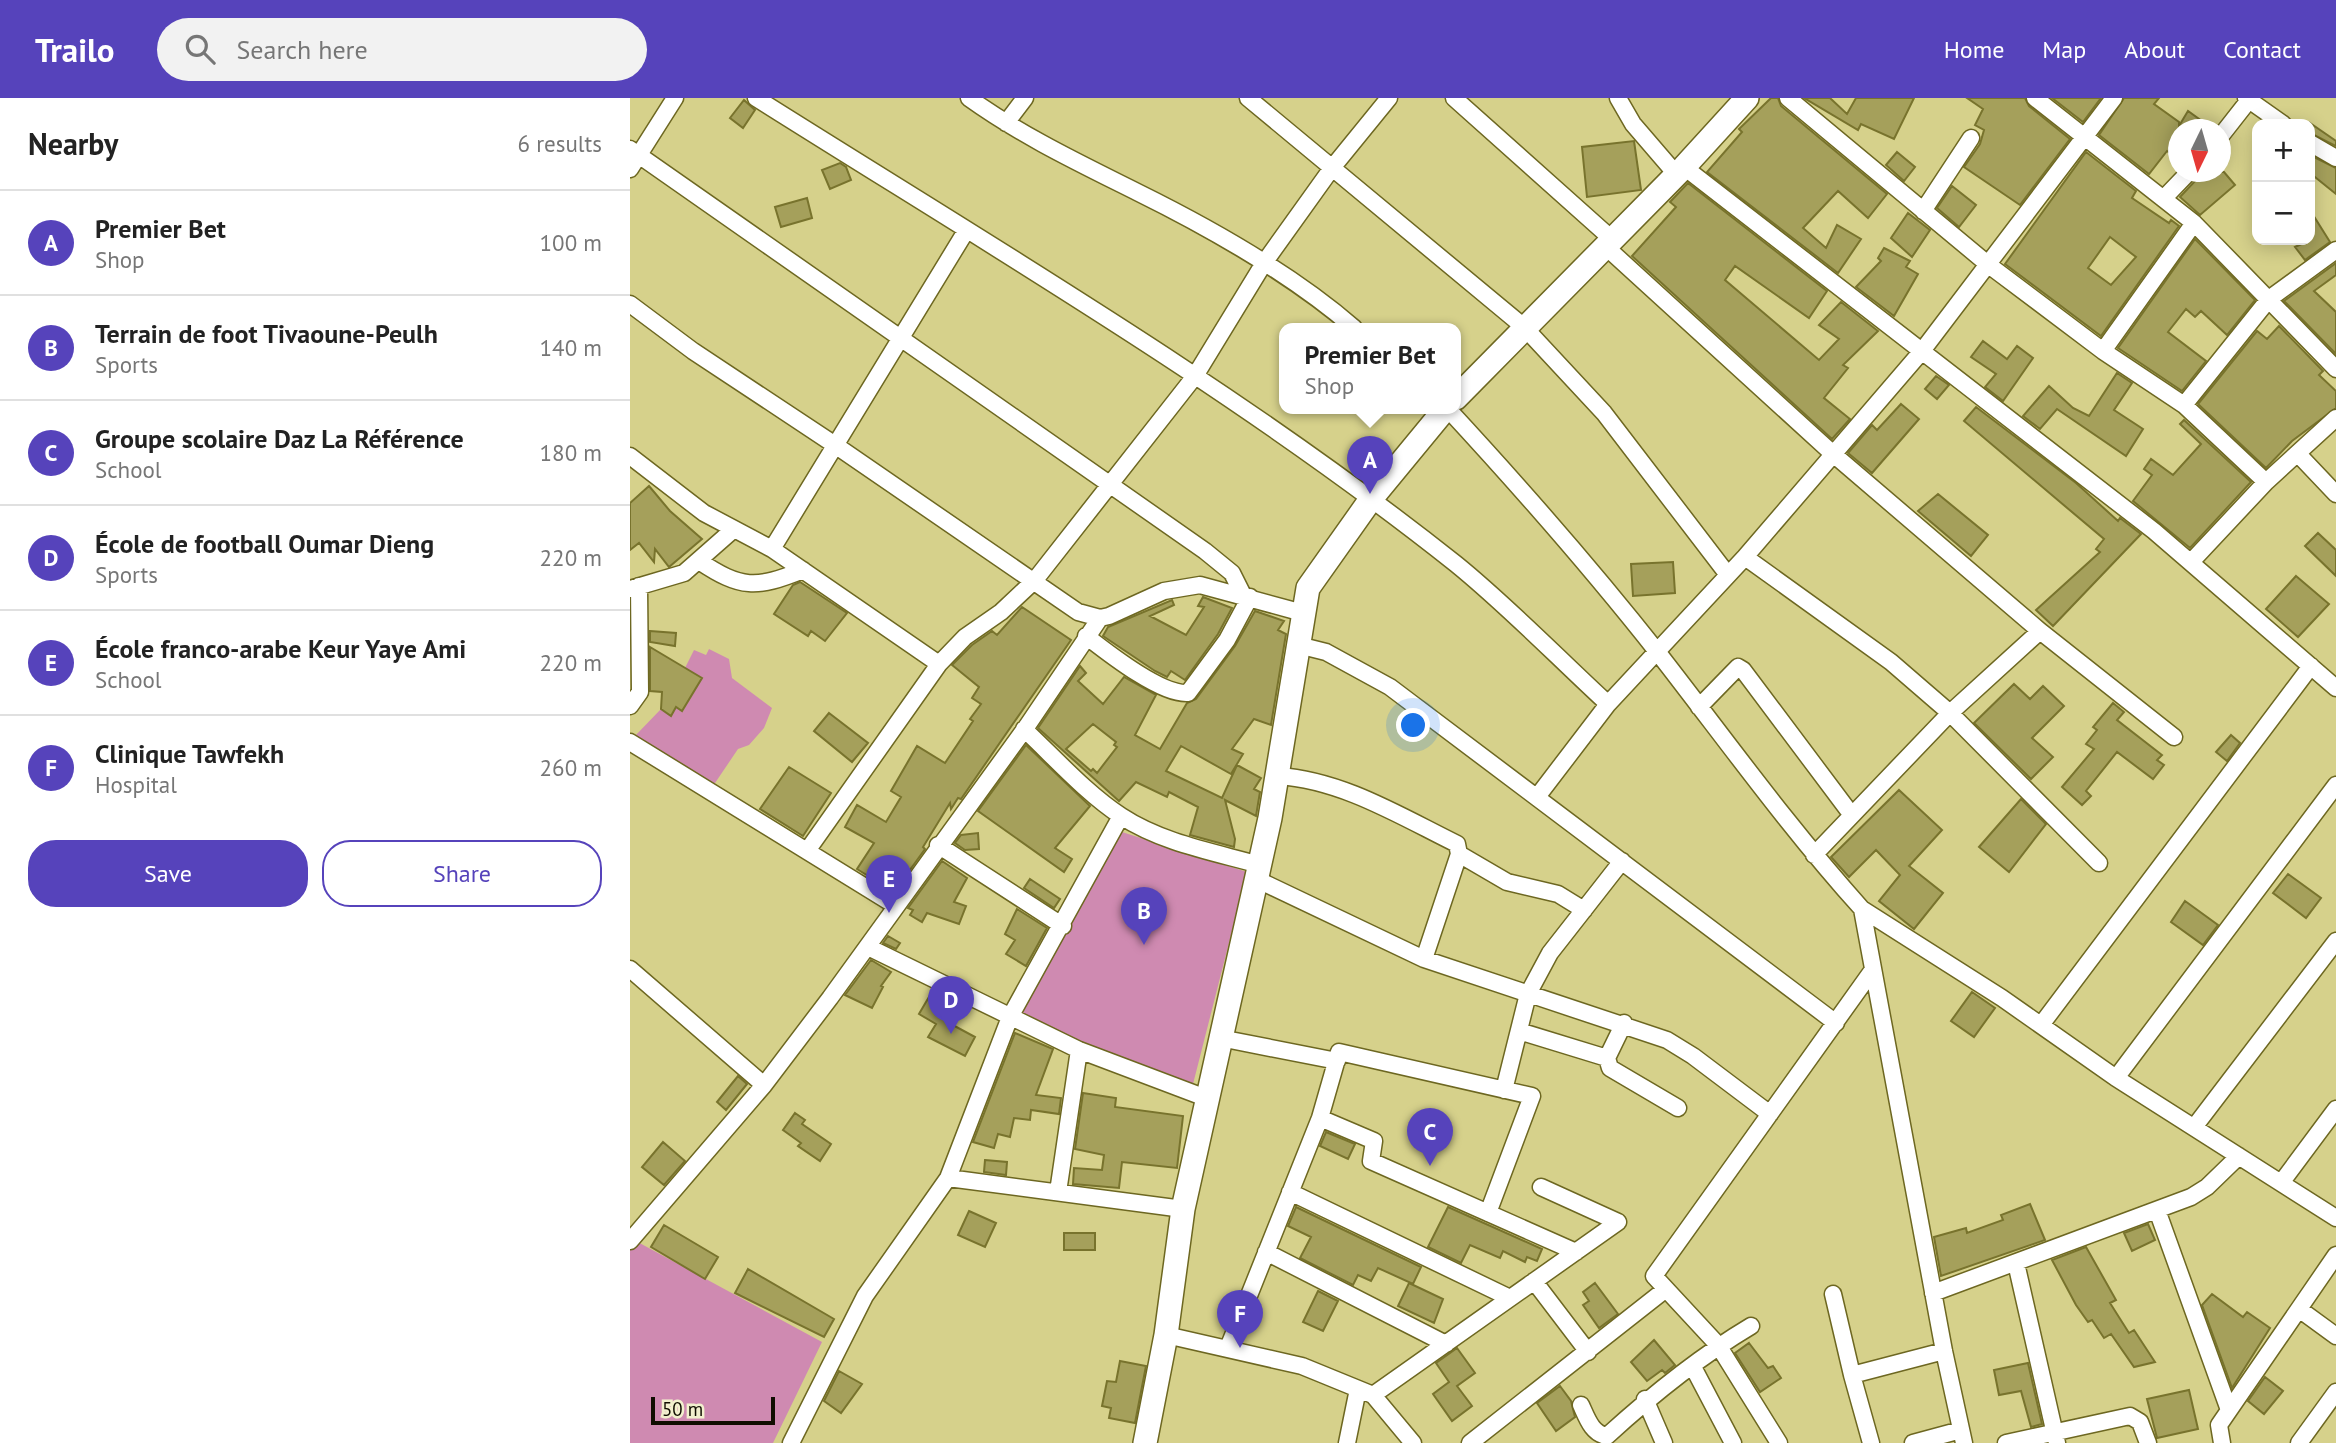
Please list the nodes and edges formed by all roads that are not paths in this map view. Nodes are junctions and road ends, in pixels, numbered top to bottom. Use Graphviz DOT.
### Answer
graph roads {
  1 [pos="676,98"];
  2 [pos="756,98"];
  3 [pos="969,98"];
  4 [pos="1025,98"];
  5 [pos="1248,98"];
  6 [pos="1389,98"];
  7 [pos="1454,98"];
  8 [pos="1618,98"];
  9 [pos="1747,98"];
  10 [pos="1788,98"];
  11 [pos="2035,98"];
  12 [pos="2114,98"];
  13 [pos="2247,99"];
  14 [pos="2276,119"];
  15 [pos="1006,122"];
  16 [pos="2231,122"];
  17 [pos="2085,136"];
  18 [pos="1971,138"];
  19 [pos="2315,146"];
  20 [pos="633,158"];
  21 [pos="2336,158"];
  22 [pos="1332,168"];
  23 [pos="1680,171"];
  24 [pos="2179,182"];
  25 [pos="2165,197"];
  26 [pos="1923,211"];
  27 [pos="2194,223"];
  28 [pos="966,231"];
  29 [pos="1609,243"];
  30 [pos="2336,250"];
  31 [pos="1264,263"];
  32 [pos="1990,265"];
  33 [pos="2269,299"];
  34 [pos="630,304"];
  35 [pos="1347,323"];
  36 [pos="1524,327"];
  37 [pos="900,339"];
  38 [pos="2103,351"];
  39 [pos="1922,352"];
  40 [pos="2336,369"];
  41 [pos="1195,376"];
  42 [pos="1461,393"];
  43 [pos="2184,405"];
  44 [pos="1441,414"];
  45 [pos="1452,414"];
  46 [pos="2336,418"];
  47 [pos="835,445"];
  48 [pos="1832,453"];
  49 [pos="2298,454"];
  50 [pos="630,456"];
  51 [pos="2266,482"];
  52 [pos="1111,483"];
  53 [pos="2336,494"];
  54 [pos="1371,499"];
  55 [pos="734,529"];
  56 [pos="772,549"];
  57 [pos="1745,557"];
  58 [pos="699,561"];
  59 [pos="2191,562"];
  60 [pos="803,570"];
  61 [pos="1728,575"];
  62 [pos="1035,580"];
  63 [pos="635,587"];
  64 [pos="1247,596"];
  65 [pos="1303,613"];
  66 [pos="1100,618"];
  67 [pos="2040,631"];
  68 [pos="1086,636"];
  69 [pos="1298,645"];
  70 [pos="1658,653"];
  71 [pos="939,664"];
  72 [pos="2311,666"];
  73 [pos="2336,688"];
  74 [pos="1608,704"];
  75 [pos="630,706"];
  76 [pos="1699,707"];
  77 [pos="1950,713"];
  78 [pos="1024,729"];
  79 [pos="2174,737"];
  80 [pos="630,742"];
  81 [pos="1278,776"];
  82 [pos="2336,785"];
  83 [pos="1537,797"];
  84 [pos="1851,814"];
  85 [pos="1121,816"];
  86 [pos="938,845"];
  87 [pos="807,851"];
  88 [pos="1459,854"];
  89 [pos="1814,855"];
  90 [pos="1622,861"];
  91 [pos="2099,863"];
  92 [pos="1258,872"];
  93 [pos="896,906"];
  94 [pos="1862,909"];
  95 [pos="1584,910"];
  96 [pos="1063,926"];
  97 [pos="2336,943"];
  98 [pos="868,947"];
  99 [pos="1424,959"];
  100 [pos="630,969"];
  101 [pos="1872,971"];
  102 [pos="1528,994"];
  103 [pos="1010,1017"];
  104 [pos="1623,1023"];
  105 [pos="1836,1023"];
  106 [pos="2041,1025"];
  107 [pos="1519,1031"];
  108 [pos="1220,1038"];
  109 [pos="1079,1049"];
  110 [pos="1607,1058"];
  111 [pos="1337,1061"];
  112 [pos="2116,1078"];
  113 [pos="764,1085"];
  114 [pos="1504,1090"];
  115 [pos="1206,1098"];
  116 [pos="1678,1108"];
  117 [pos="2336,1108"];
  118 [pos="1770,1114"];
  119 [pos="1320,1118"];
  120 [pos="2195,1126"];
  121 [pos="2239,1156"];
  122 [pos="948,1178"];
  123 [pos="2281,1183"];
  124 [pos="1541,1187"];
  125 [pos="1058,1192"];
  126 [pos="1290,1192"];
  127 [pos="1183,1209"];
  128 [pos="2157,1210"];
  129 [pos="1488,1213"];
  130 [pos="2336,1218"];
  131 [pos="630,1241"];
  132 [pos="1266,1252"];
  133 [pos="1576,1252"];
  134 [pos="2336,1255"];
  135 [pos="2016,1262"];
  136 [pos="1534,1281"];
  137 [pos="1666,1289"];
  138 [pos="1933,1293"];
  139 [pos="1833,1294"];
  140 [pos="1510,1298"];
  141 [pos="2299,1309"];
  142 [pos="1751,1326"];
  143 [pos="1166,1335"];
  144 [pos="2336,1336"];
  145 [pos="1446,1344"];
  146 [pos="1718,1345"];
  147 [pos="1228,1348"];
  148 [pos="1944,1351"];
  149 [pos="1588,1352"];
  150 [pos="1693,1367"];
  151 [pos="1852,1375"];
  152 [pos="1366,1392"];
  153 [pos="2336,1392"];
  154 [pos="1645,1399"];
  155 [pos="1581,1405"];
  156 [pos="2229,1410"];
  157 [pos="1962,1436"];
  158 [pos="2056,1438"];
  159 [pos="791,1443"];
  160 [pos="1145,1443"];
  161 [pos="1347,1443"];
  162 [pos="1413,1443"];
  163 [pos="1470,1443"];
  164 [pos="1664,1443"];
  165 [pos="1733,1443"];
  166 [pos="1779,1443"];
  167 [pos="1871,1443"];
  168 [pos="1913,1443"];
  169 [pos="2006,1443"];
  170 [pos="2148,1443"];
  171 [pos="2221,1443"];
  172 [pos="2299,1443"];
  1 -- 20 [label="street"];
  2 -- 28 [label="street"];
  3 -- 15 [label="street"];
  4 -- 15 [label="street"];
  5 -- 22 [label="street"];
  6 -- 22 [label="street"];
  7 -- 29 [label="street"];
  8 -- 23 [label="street"];
  9 -- 23 [label="street"];
  10 -- 26 [label="street"];
  11 -- 17 [label="street"];
  12 -- 17 [label="street"];
  13 -- 14 [label="street"];
  13 -- 16 [label="street"];
  15 -- 31 [label="street"];
  17 -- 25 [label="street"];
  17 -- 32 [label="street"];
  18 -- 26 [label="street"];
  19 -- 21 [label="street"];
  20 -- 37 [label="street"];
  22 -- 31 [label="street"];
  22 -- 36 [label="street"];
  23 -- 29 [label="street"];
  23 -- 39 [label="street"];
  24 -- 25 [label="street"];
  25 -- 27 [label="street"];
  26 -- 32 [label="street"];
  27 -- 33 [label="street"];
  27 -- 38 [label="street"];
  28 -- 37 [label="street"];
  28 -- 41 [label="street"];
  29 -- 36 [label="street"];
  29 -- 48 [label="street"];
  30 -- 33 [label="street"];
  31 -- 35 [label="street"];
  31 -- 41 [label="street"];
  32 -- 38 [label="street"];
  32 -- 39 [label="street"];
  33 -- 40 [label="street"];
  33 -- 43 [label="street"];
  34 -- 47 [label="street"];
  36 -- 42 [label="street"];
  36 -- 61 [label="street"];
  37 -- 47 [label="street"];
  37 -- 52 [label="street"];
  38 -- 43 [label="street"];
  39 -- 48 [label="street"];
  39 -- 59 [label="street"];
  41 -- 52 [label="street"];
  41 -- 54 [label="street"];
  43 -- 51 [label="street"];
  44 -- 54 [label="street"];
  45 -- 70 [label="street"];
  46 -- 49 [label="street"];
  47 -- 56 [label="street"];
  47 -- 62 [label="street"];
  48 -- 57 [label="street"];
  48 -- 67 [label="street"];
  49 -- 51 [label="street"];
  49 -- 53 [label="street"];
  50 -- 55 [label="street"];
  51 -- 59 [label="street"];
  52 -- 62 [label="street"];
  52 -- 64 [label="street"];
  54 -- 65 [label="street"];
  54 -- 74 [label="street"];
  55 -- 56 [label="street"];
  55 -- 58 [label="street"];
  56 -- 60 [label="street"];
  57 -- 61 [label="street"];
  57 -- 77 [label="street"];
  58 -- 60 [label="street"];
  58 -- 63 [label="street"];
  59 -- 72 [label="street"];
  60 -- 71 [label="street"];
  61 -- 70 [label="street"];
  62 -- 66 [label="street"];
  62 -- 71 [label="street"];
  63 -- 75 [label="street"];
  64 -- 65 [label="street"];
  64 -- 66 [label="street"];
  64 -- 68 [label="street"];
  65 -- 69 [label="street"];
  66 -- 68 [label="street"];
  67 -- 77 [label="street"];
  67 -- 79 [label="street"];
  68 -- 78 [label="street"];
  69 -- 81 [label="street"];
  69 -- 83 [label="street"];
  70 -- 74 [label="street"];
  70 -- 76 [label="street"];
  71 -- 87 [label="street"];
  72 -- 73 [label="street"];
  72 -- 106 [label="street"];
  74 -- 83 [label="street"];
  76 -- 84 [label="street"];
  76 -- 89 [label="street"];
  77 -- 84 [label="street"];
  77 -- 91 [label="street"];
  78 -- 85 [label="street"];
  78 -- 86 [label="street"];
  80 -- 87 [label="street"];
  81 -- 88 [label="street"];
  81 -- 92 [label="street"];
  82 -- 112 [label="street"];
  83 -- 90 [label="street"];
  84 -- 89 [label="street"];
  85 -- 92 [label="street"];
  85 -- 96 [label="street"];
  86 -- 93 [label="street"];
  86 -- 96 [label="street"];
  87 -- 93 [label="street"];
  88 -- 95 [label="street"];
  88 -- 99 [label="street"];
  89 -- 94 [label="street"];
  90 -- 95 [label="street"];
  90 -- 105 [label="street"];
  92 -- 99 [label="street"];
  92 -- 108 [label="street"];
  93 -- 98 [label="street"];
  94 -- 101 [label="street"];
  94 -- 106 [label="street"];
  95 -- 102 [label="street"];
  96 -- 103 [label="street"];
  97 -- 120 [label="street"];
  98 -- 103 [label="street"];
  98 -- 113 [label="street"];
  99 -- 102 [label="street"];
  100 -- 113 [label="street"];
  101 -- 105 [label="street"];
  101 -- 138 [label="street"];
  102 -- 104 [label="street"];
  102 -- 107 [label="street"];
  103 -- 109 [label="street"];
  103 -- 122 [label="street"];
  104 -- 110 [label="street"];
  104 -- 118 [label="street"];
  105 -- 118 [label="street"];
  106 -- 112 [label="street"];
  107 -- 110 [label="street"];
  107 -- 114 [label="street"];
  108 -- 111 [label="street"];
  108 -- 115 [label="street"];
  109 -- 115 [label="street"];
  109 -- 125 [label="street"];
  110 -- 116 [label="street"];
  111 -- 114 [label="street"];
  111 -- 119 [label="street"];
  112 -- 120 [label="street"];
  113 -- 131 [label="street"];
  114 -- 129 [label="street"];
  115 -- 127 [label="street"];
  117 -- 123 [label="street"];
  118 -- 137 [label="street"];
  119 -- 126 [label="street"];
  119 -- 129 [label="street"];
  120 -- 121 [label="street"];
  121 -- 123 [label="street"];
  121 -- 128 [label="street"];
  122 -- 125 [label="street"];
  122 -- 159 [label="street"];
  123 -- 130 [label="street"];
  124 -- 133 [label="street"];
  125 -- 127 [label="street"];
  126 -- 132 [label="street"];
  126 -- 140 [label="street"];
  127 -- 143 [label="street"];
  128 -- 135 [label="street"];
  128 -- 156 [label="street"];
  129 -- 133 [label="street"];
  132 -- 145 [label="street"];
  132 -- 147 [label="street"];
  133 -- 136 [label="street"];
  134 -- 141 [label="street"];
  135 -- 138 [label="street"];
  135 -- 158 [label="street"];
  136 -- 140 [label="street"];
  136 -- 149 [label="street"];
  137 -- 146 [label="street"];
  137 -- 149 [label="street"];
  138 -- 148 [label="street"];
  139 -- 151 [label="street"];
  140 -- 145 [label="street"];
  141 -- 144 [label="street"];
  141 -- 156 [label="street"];
  142 -- 146 [label="street"];
  143 -- 147 [label="street"];
  143 -- 160 [label="street"];
  145 -- 152 [label="street"];
  146 -- 150 [label="street"];
  146 -- 166 [label="street"];
  147 -- 152 [label="street"];
  148 -- 151 [label="street"];
  148 -- 157 [label="street"];
  149 -- 163 [label="street"];
  150 -- 154 [label="street"];
  150 -- 165 [label="street"];
  151 -- 167 [label="street"];
  152 -- 161 [label="street"];
  152 -- 162 [label="street"];
  153 -- 172 [label="street"];
  154 -- 155 [label="street"];
  154 -- 164 [label="street"];
  156 -- 171 [label="street"];
  157 -- 168 [label="street"];
  158 -- 169 [label="street"];
  158 -- 170 [label="street"];
}
